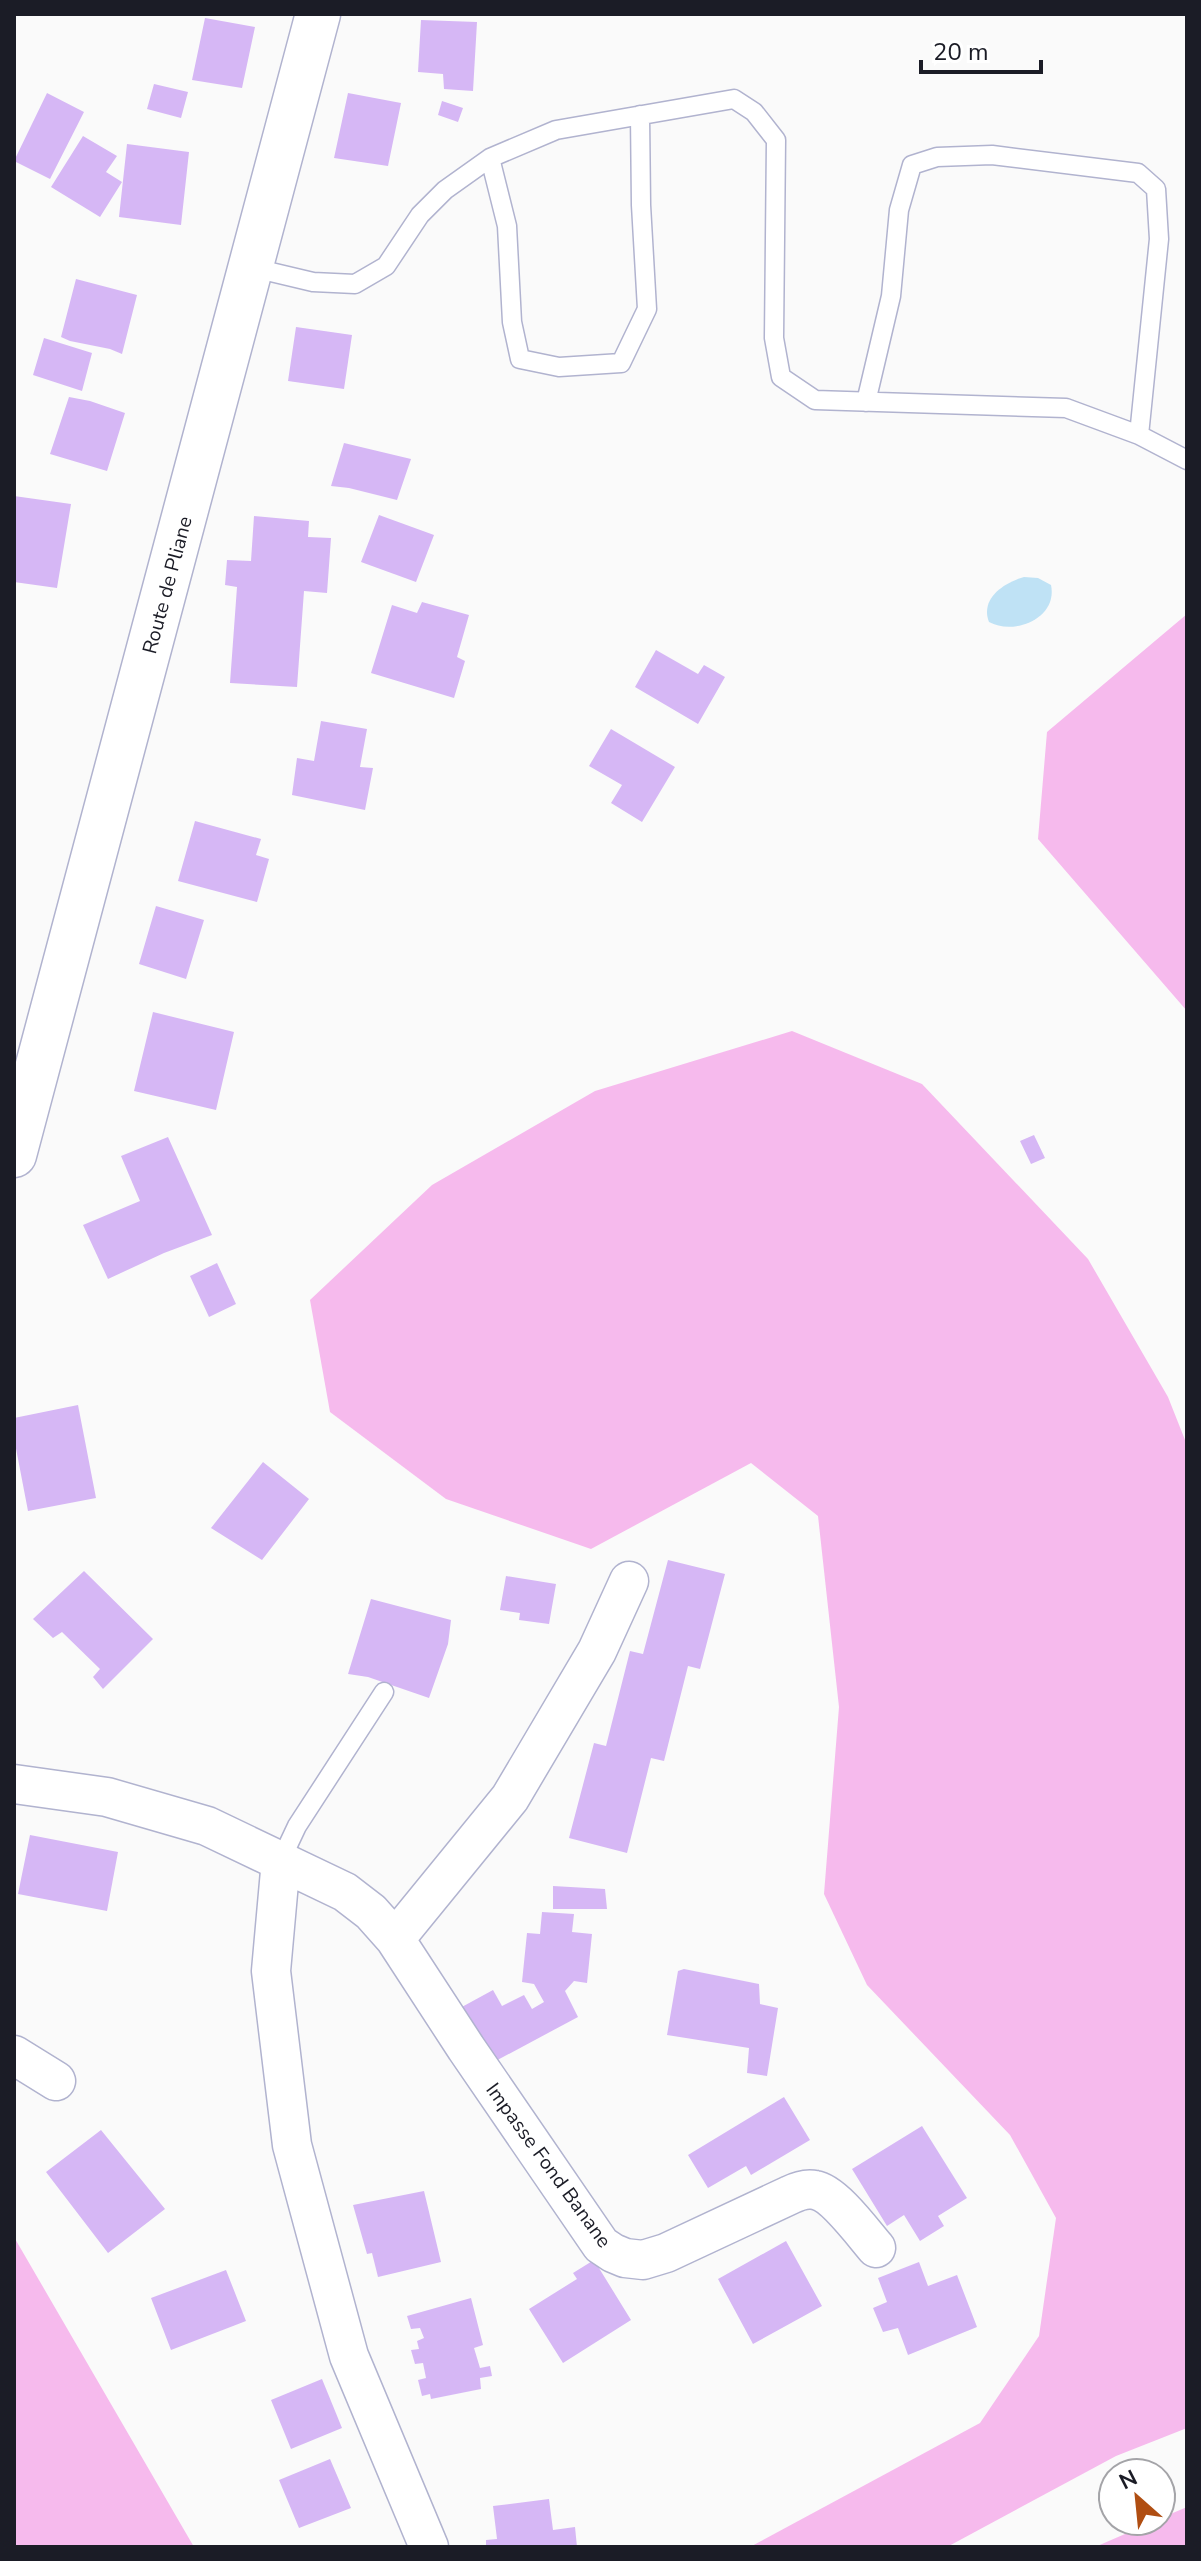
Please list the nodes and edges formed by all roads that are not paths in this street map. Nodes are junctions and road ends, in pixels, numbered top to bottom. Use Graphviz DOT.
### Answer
graph roads {
  1 [pos="318,14"];
  2 [pos="640,115"];
  3 [pos="490,158"];
  4 [pos="250,267"];
  5 [pos="866,402"];
  6 [pos="1139,435"];
  7 [pos="1187,460"];
  8 [pos="14,1155"];
  9 [pos="629,1581"];
  10 [pos="384,1692"];
  11 [pos="14,1784"];
  12 [pos="281,1860"];
  13 [pos="395,1939"];
  14 [pos="14,2055"];
  15 [pos="56,2081"];
  16 [pos="876,2248"];
  17 [pos="429,2547"];
  1 -- 4 [label="street, Route de Pliane"];
  2 -- 3 [label="lane"];
  2 -- 3 [label="lane"];
  2 -- 5 [label="lane"];
  3 -- 4 [label="lane"];
  4 -- 8 [label="street, Route de Pliane"];
  5 -- 6 [label="lane"];
  5 -- 6 [label="lane"];
  6 -- 7 [label="lane"];
  9 -- 13 [label="street"];
  10 -- 12 [label="lane"];
  11 -- 12 [label="street, Impasse Fond Banane"];
  12 -- 13 [label="street, Impasse Fond Banane"];
  12 -- 17 [label="street"];
  13 -- 16 [label="street, Impasse Fond Banane"];
  14 -- 15 [label="street"];
}
